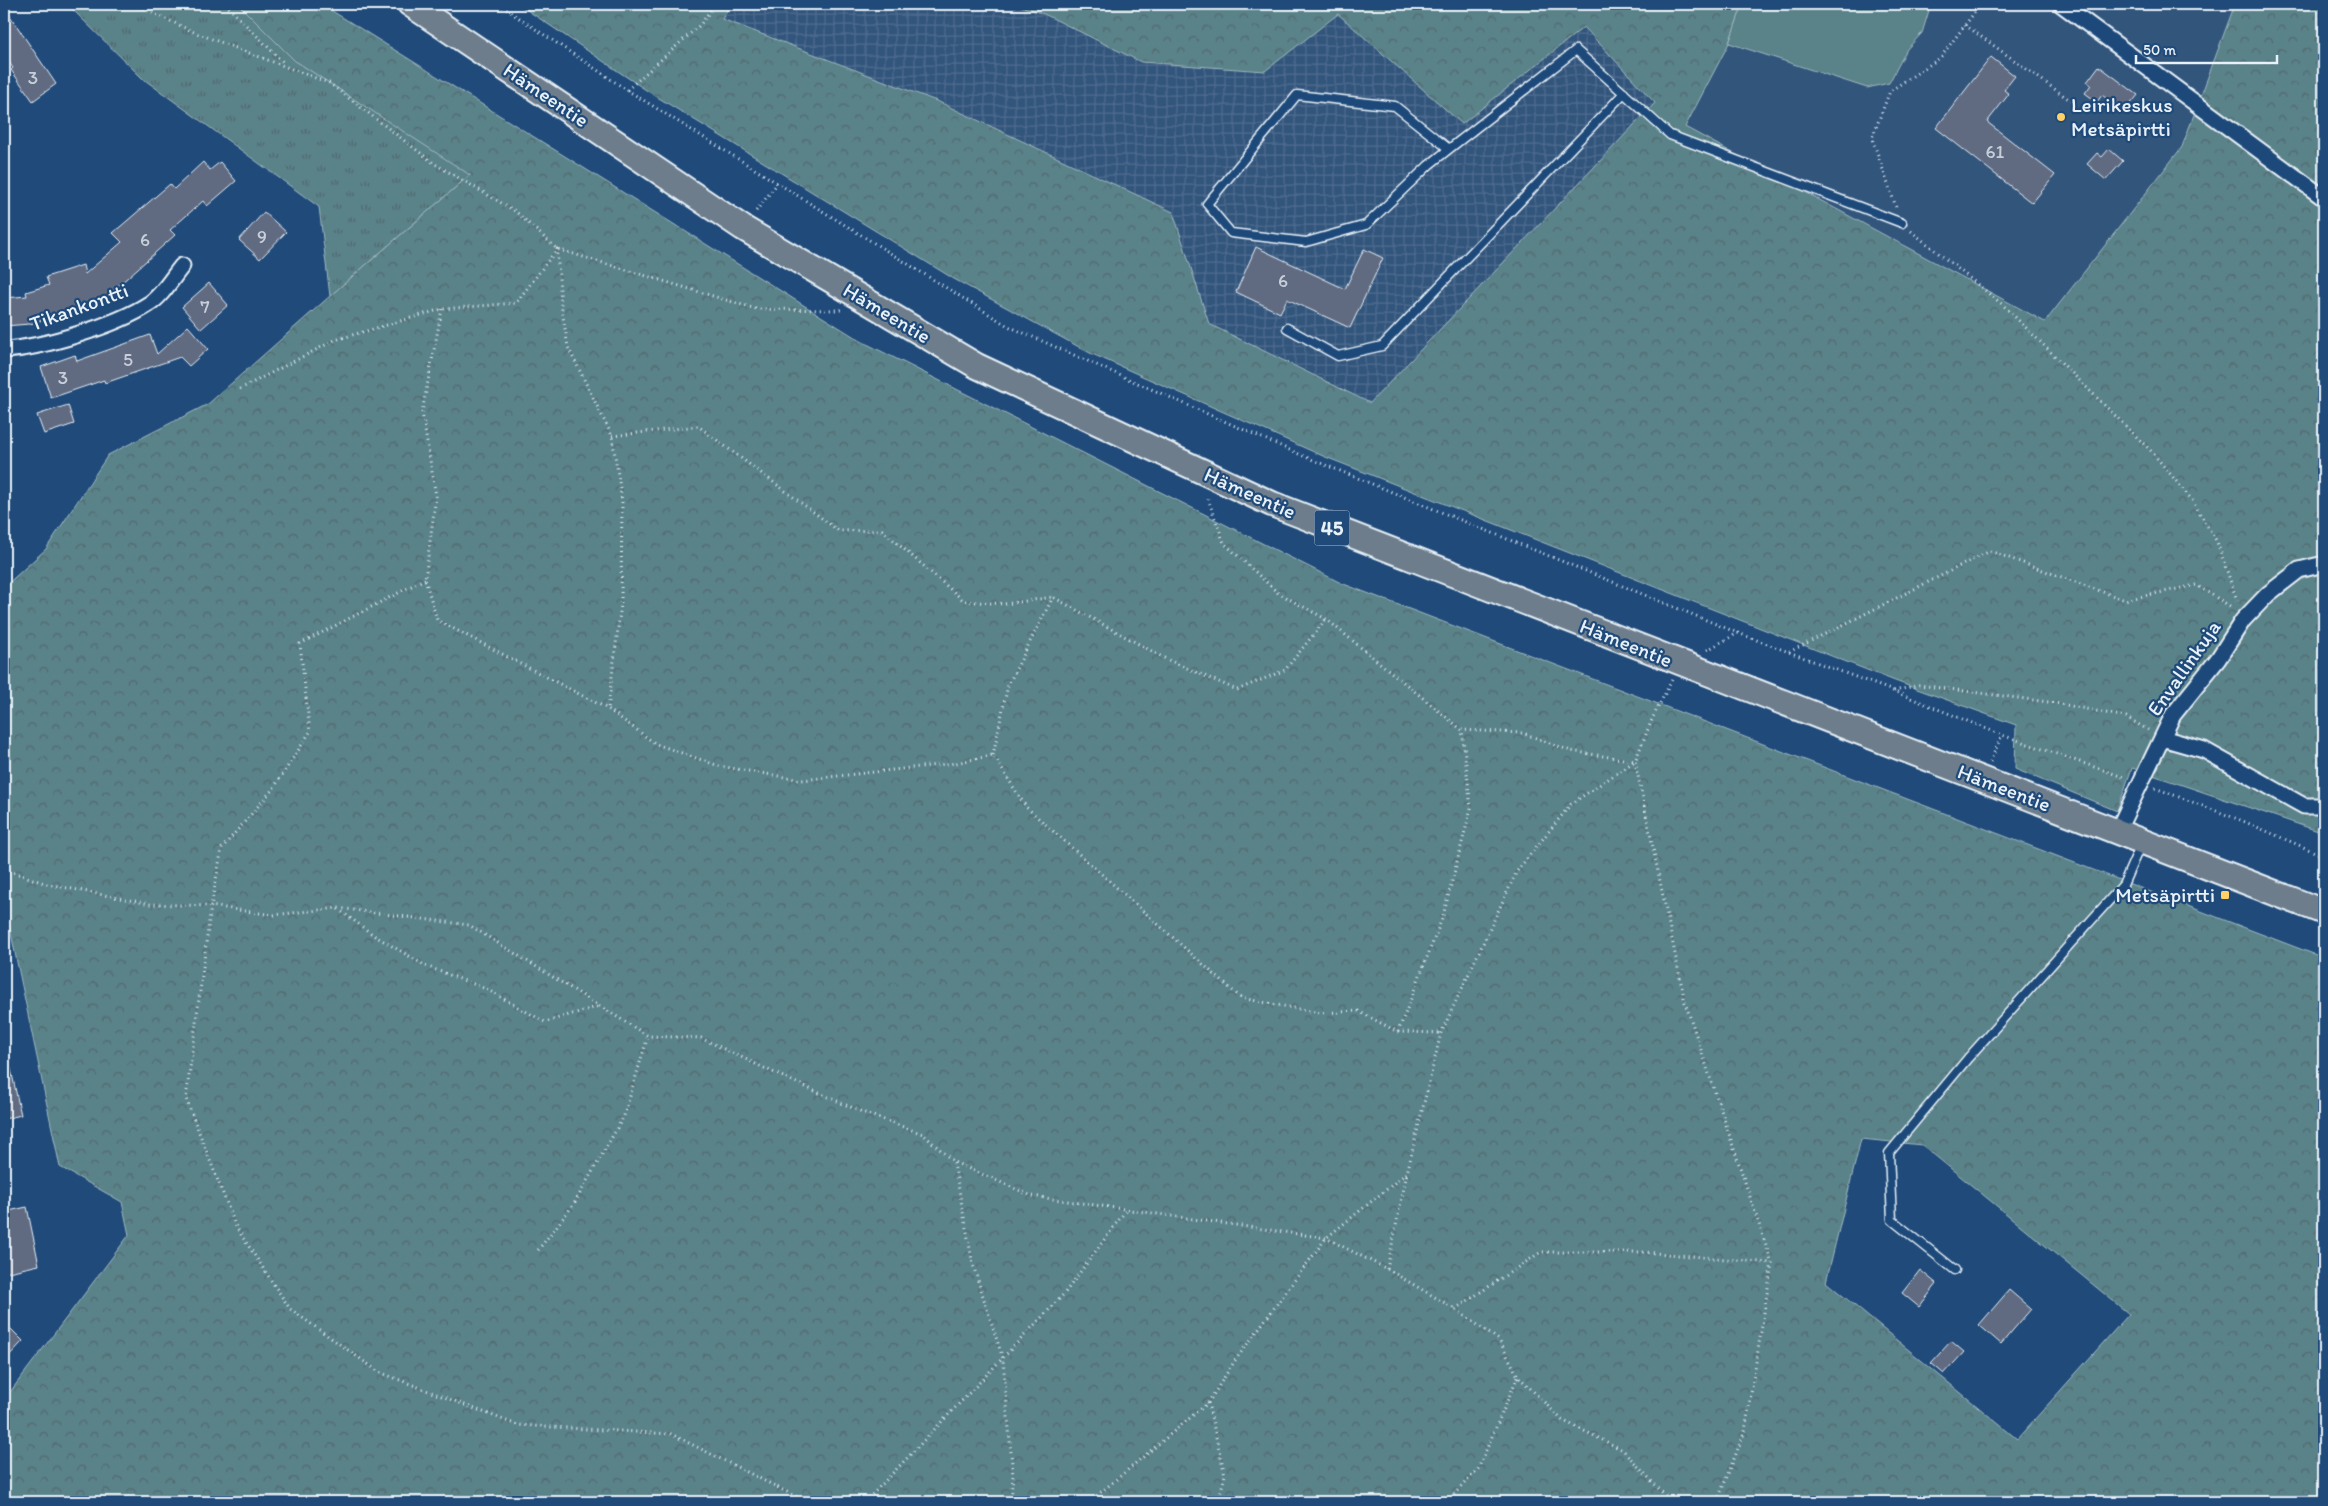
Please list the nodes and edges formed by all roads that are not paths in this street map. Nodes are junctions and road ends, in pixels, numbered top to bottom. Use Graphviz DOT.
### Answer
graph roads {
  1 [pos="410,4"];
  2 [pos="2061,4"];
  3 [pos="1624,93"];
  4 [pos="1449,149"];
  5 [pos="2324,198"];
  6 [pos="1902,223"];
  7 [pos="182,266"];
  8 [pos="1287,328"];
  9 [pos="4,350"];
  10 [pos="2324,564"];
  11 [pos="2162,738"];
  12 [pos="2324,806"];
  13 [pos="2117,832"];
  14 [pos="2142,841"];
  15 [pos="2324,912"];
  16 [pos="1955,1270"];
  1 -- 13 [label="main road, Hämeentie / 45"];
  2 -- 5 [label="street"];
  3 -- 4 [label="lane"];
  3 -- 6 [label="lane"];
  3 -- 8 [label="lane"];
  4 -- 4 [label="lane"];
  7 -- 9 [label="street, Tikankontti"];
  10 -- 11 [label="street, Envallinkuja"];
  11 -- 12 [label="street"];
  11 -- 13 [label="street, Envallinkuja"];
  13 -- 14 [label="main road, Hämeentie / 45"];
  14 -- 15 [label="main road, Hämeentie / 45"];
  14 -- 16 [label="lane"];
}
